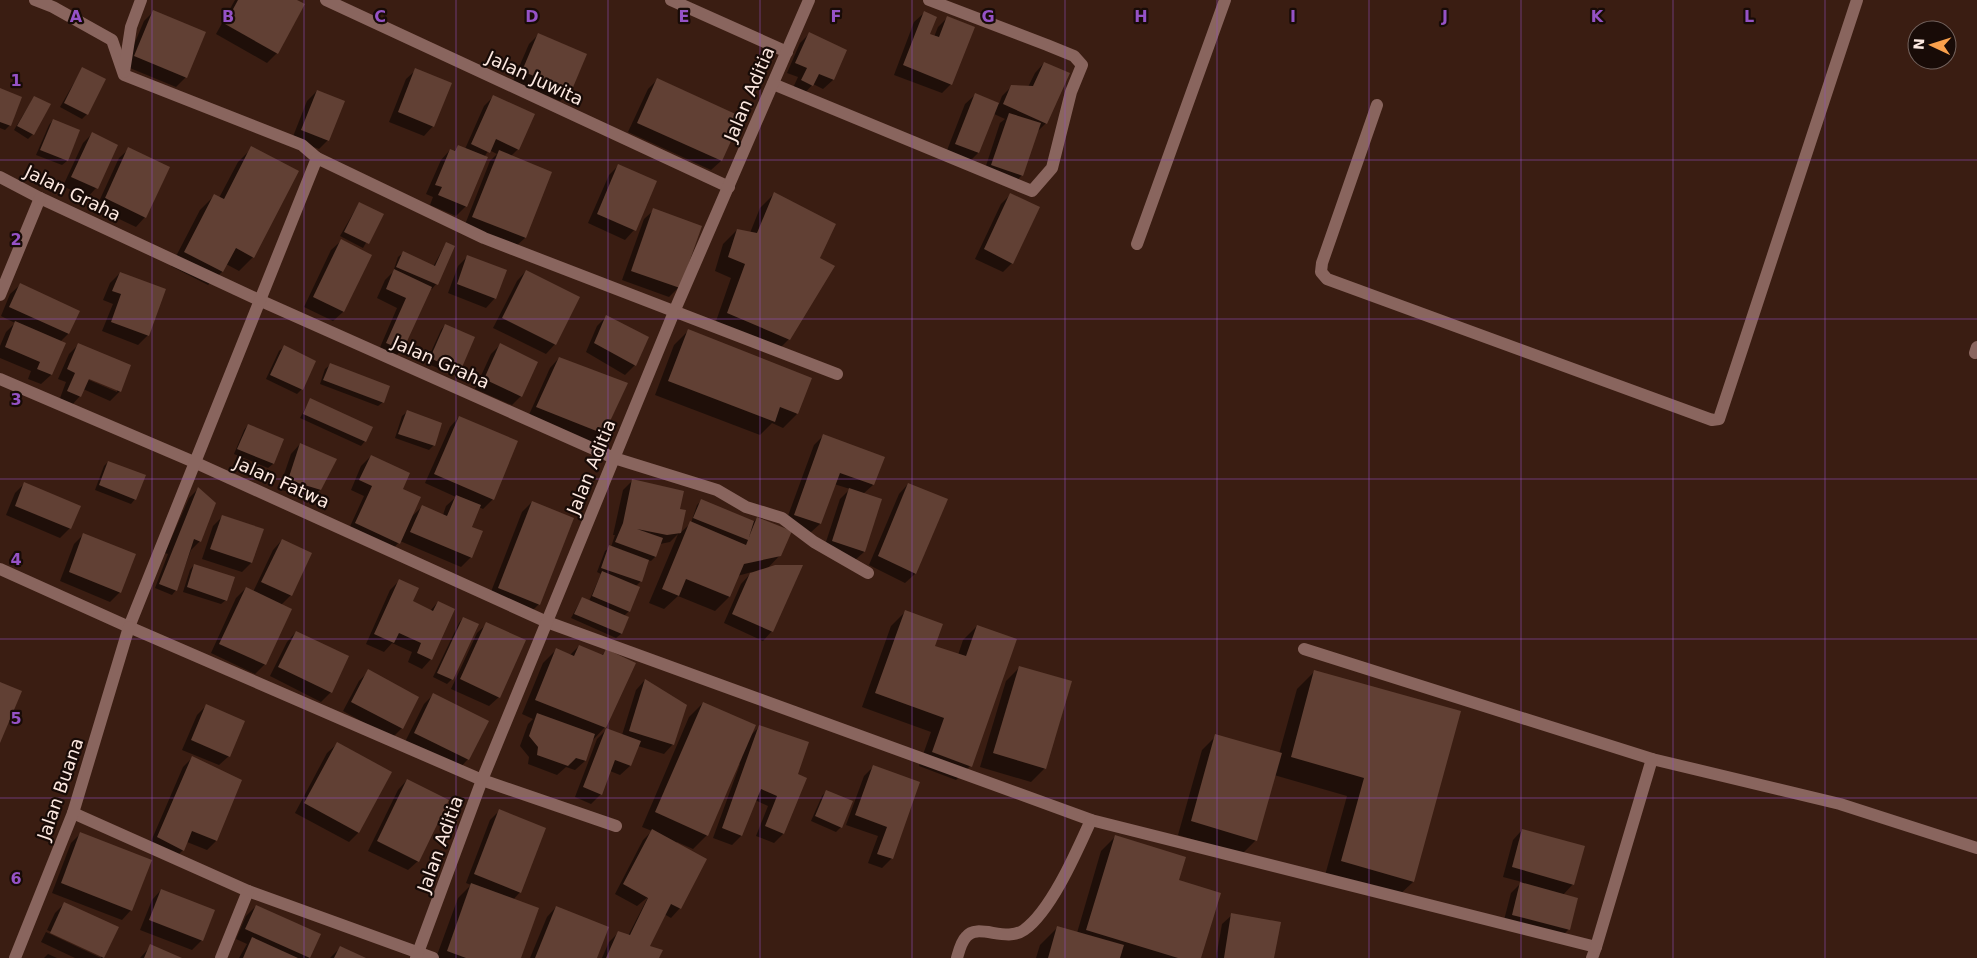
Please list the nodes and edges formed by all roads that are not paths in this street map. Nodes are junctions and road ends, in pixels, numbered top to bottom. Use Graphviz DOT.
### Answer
graph roads {
  1 [pos="35,0"];
  2 [pos="141,0"];
  3 [pos="326,0"];
  4 [pos="671,0"];
  5 [pos="809,0"];
  6 [pos="929,0"];
  7 [pos="1225,0"];
  8 [pos="1857,0"];
  9 [pos="787,52"];
  10 [pos="124,75"];
  11 [pos="773,84"];
  12 [pos="1377,106"];
  13 [pos="317,158"];
  14 [pos="0,177"];
  15 [pos="729,188"];
  16 [pos="40,198"];
  17 [pos="1137,244"];
  18 [pos="0,295"];
  19 [pos="259,300"];
  20 [pos="674,312"];
  21 [pos="837,374"];
  22 [pos="0,380"];
  23 [pos="614,458"];
  24 [pos="194,462"];
  25 [pos="0,569"];
  26 [pos="868,573"];
  27 [pos="547,622"];
  28 [pos="129,627"];
  29 [pos="1304,649"];
  30 [pos="1652,759"];
  31 [pos="482,780"];
  32 [pos="73,813"];
  33 [pos="1091,820"];
  34 [pos="616,826"];
  35 [pos="1977,848"];
  36 [pos="248,891"];
  37 [pos="1594,953"];
  38 [pos="417,956"];
  39 [pos="15,958"];
  40 [pos="221,958"];
  41 [pos="433,958"];
  42 [pos="957,958"];
  1 -- 10 [label="street"];
  2 -- 10 [label="street"];
  3 -- 15 [label="street, Jalan Juwita"];
  4 -- 9 [label="street"];
  5 -- 9 [label="street, Jalan Aditia"];
  6 -- 11 [label="street"];
  7 -- 17 [label="street"];
  8 -- 12 [label="street"];
  9 -- 11 [label="street, Jalan Aditia"];
  10 -- 13 [label="street"];
  11 -- 15 [label="street, Jalan Aditia"];
  13 -- 19 [label="street, Jalan Buana"];
  13 -- 20 [label="street"];
  14 -- 16 [label="street, Jalan Graha"];
  15 -- 20 [label="street, Jalan Aditia"];
  16 -- 18 [label="street"];
  16 -- 19 [label="street, Jalan Graha"];
  19 -- 23 [label="street, Jalan Graha"];
  19 -- 24 [label="street, Jalan Buana"];
  20 -- 21 [label="street"];
  20 -- 23 [label="street, Jalan Aditia"];
  22 -- 24 [label="street, Jalan Fatwa"];
  23 -- 26 [label="street, Jalan Graha"];
  23 -- 27 [label="street, Jalan Aditia"];
  24 -- 27 [label="street, Jalan Fatwa"];
  24 -- 28 [label="street, Jalan Buana"];
  25 -- 28 [label="street"];
  27 -- 31 [label="street, Jalan Aditia"];
  27 -- 33 [label="street, Jalan Fatwa"];
  28 -- 31 [label="street"];
  28 -- 32 [label="street, Jalan Buana"];
  29 -- 30 [label="street"];
  30 -- 35 [label="street"];
  30 -- 37 [label="street"];
  31 -- 34 [label="street"];
  31 -- 38 [label="street, Jalan Aditia"];
  32 -- 36 [label="street"];
  32 -- 39 [label="street, Jalan Buana"];
  33 -- 37 [label="street, Jalan Fatwa"];
  33 -- 42 [label="street"];
  36 -- 38 [label="street"];
  36 -- 40 [label="street"];
  38 -- 41 [label="street"];
}
